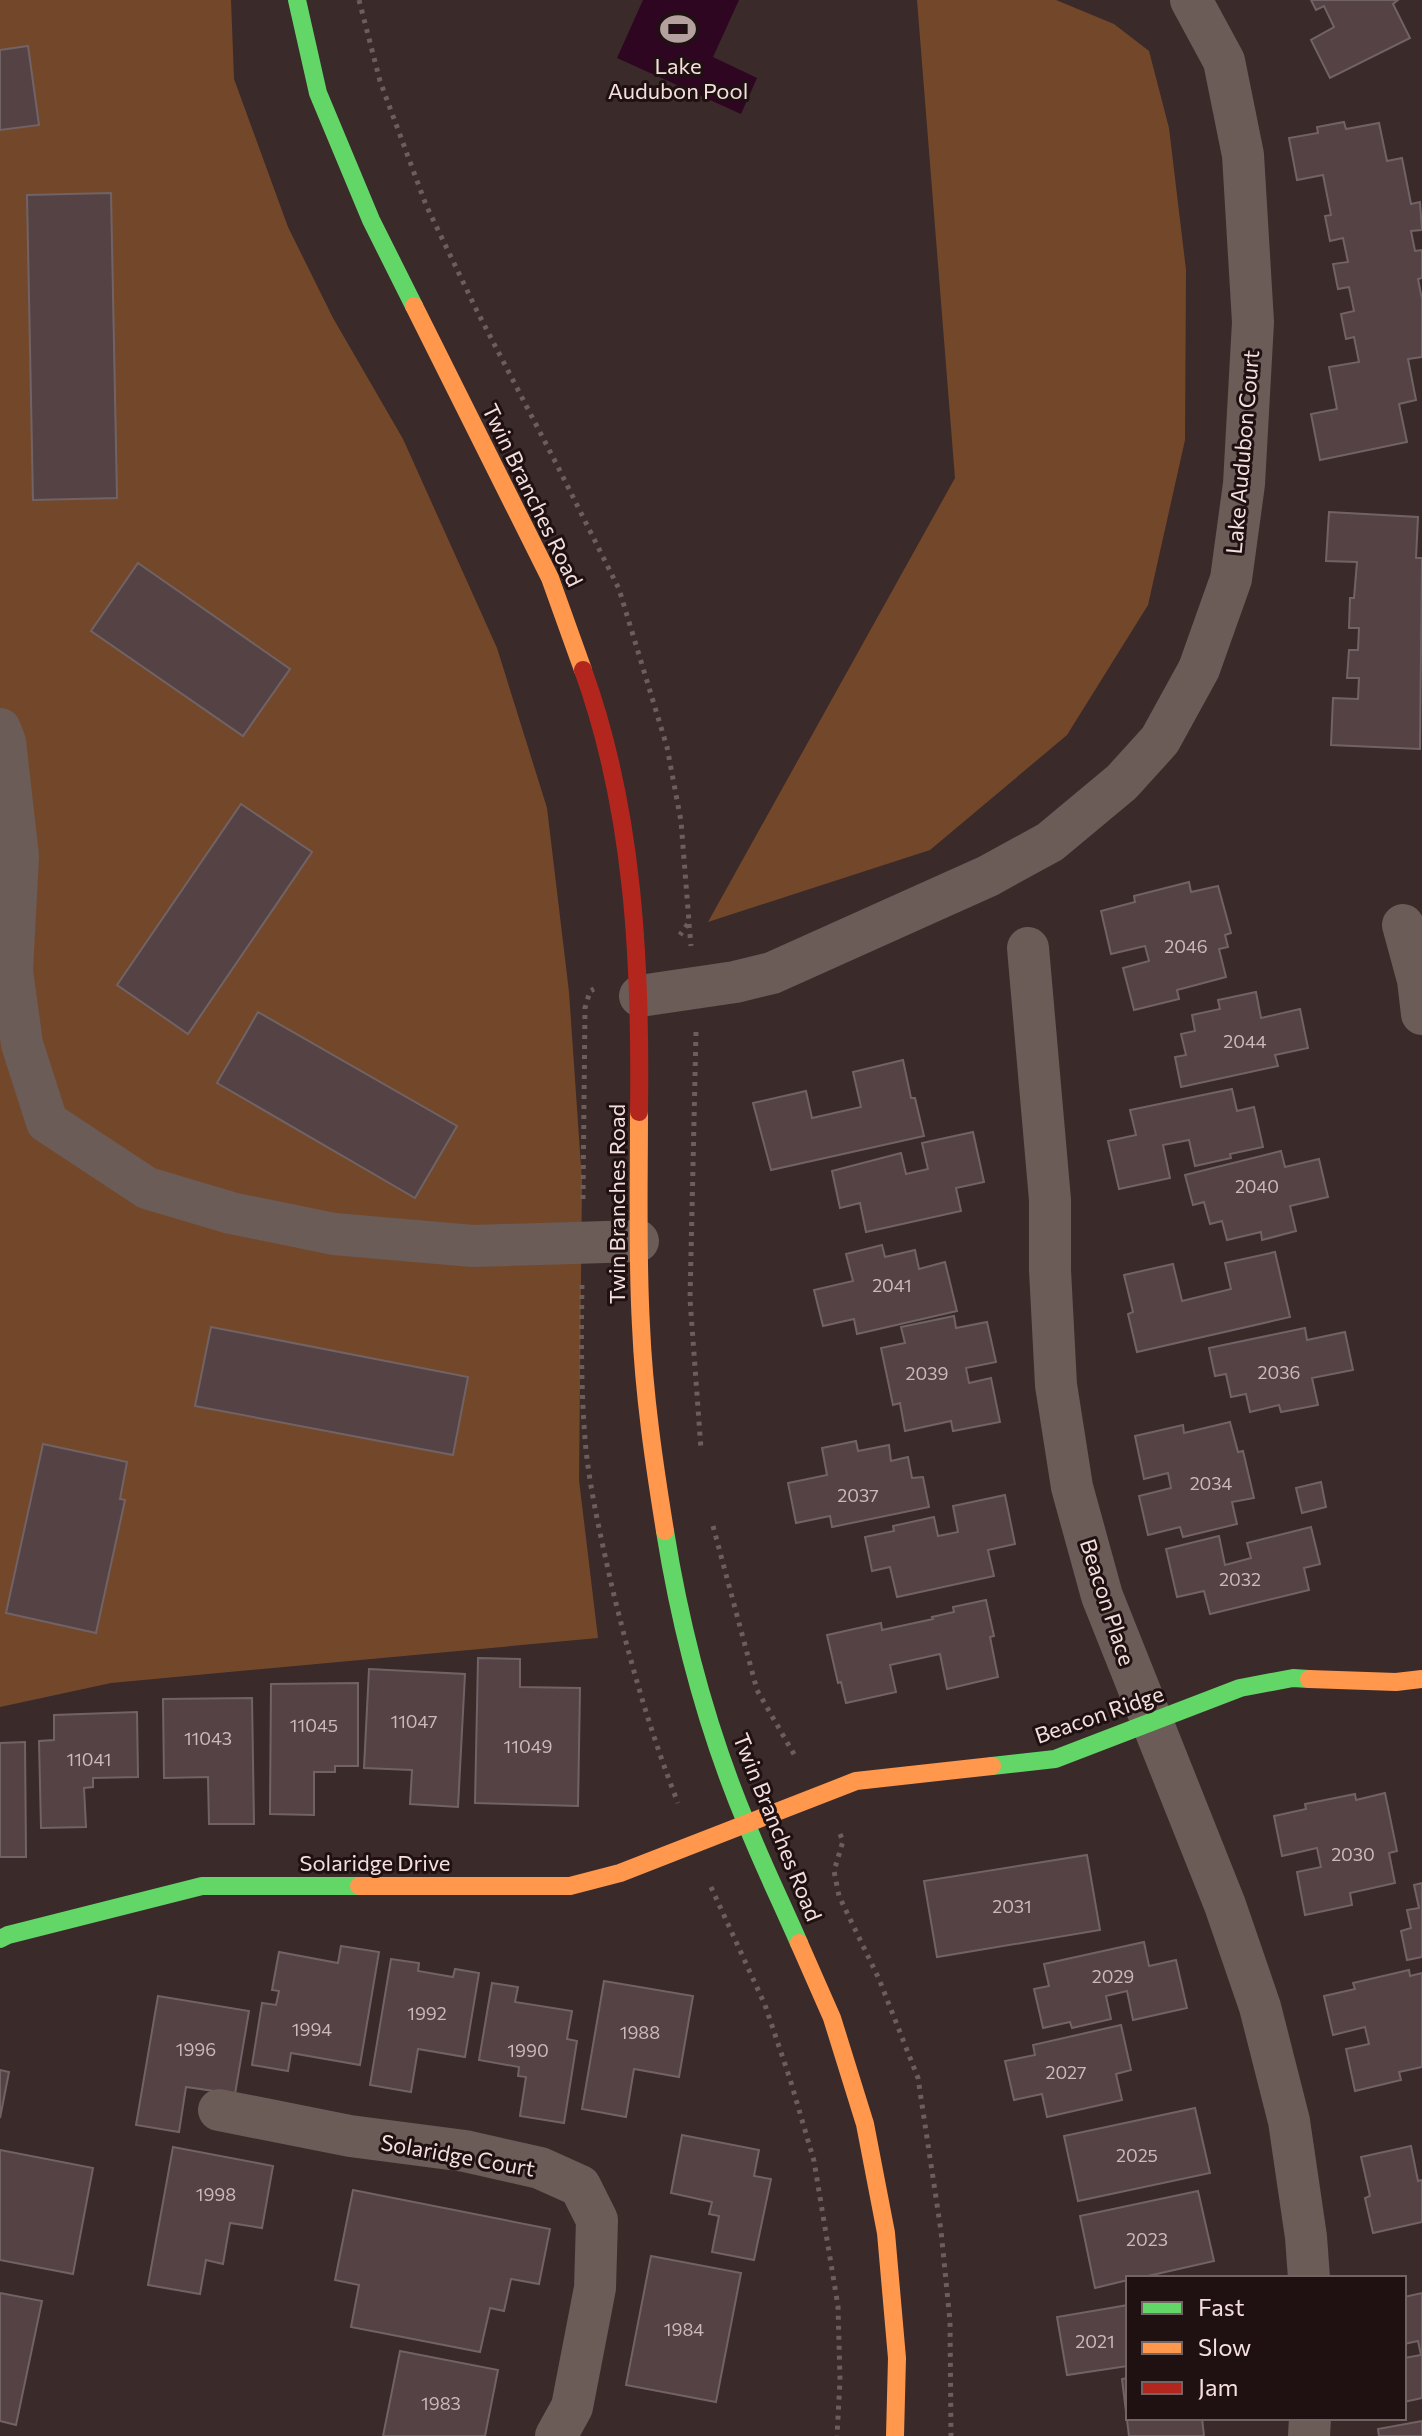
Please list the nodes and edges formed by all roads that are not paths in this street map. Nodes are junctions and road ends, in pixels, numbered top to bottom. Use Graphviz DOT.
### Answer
graph roads {
  1 [pos="297,0"];
  2 [pos="1191,0"];
  3 [pos="0,729"];
  4 [pos="1403,925"];
  5 [pos="1028,948"];
  6 [pos="640,996"];
  7 [pos="1422,1014"];
  8 [pos="638,1241"];
  9 [pos="1422,1679"];
  10 [pos="1151,1723"];
  11 [pos="746,1823"];
  12 [pos="0,1939"];
  13 [pos="219,2110"];
  14 [pos="1309,2276"];
  15 [pos="556,2436"];
  16 [pos="895,2436"];
  1 -- 6 [label="main road, Twin Branches Road"];
  2 -- 6 [label="street, Lake Audubon Court"];
  3 -- 8 [label="street"];
  4 -- 7 [label="street"];
  5 -- 10 [label="street, Beacon Place"];
  6 -- 8 [label="main road, Twin Branches Road"];
  8 -- 11 [label="main road, Twin Branches Road"];
  9 -- 10 [label="main road, Beacon Ridge"];
  10 -- 11 [label="main road, Beacon Ridge"];
  10 -- 14 [label="street, Beacon Place"];
  11 -- 12 [label="main road, Solaridge Drive"];
  11 -- 16 [label="main road, Twin Branches Road"];
  13 -- 15 [label="street, Solaridge Court"];
}
